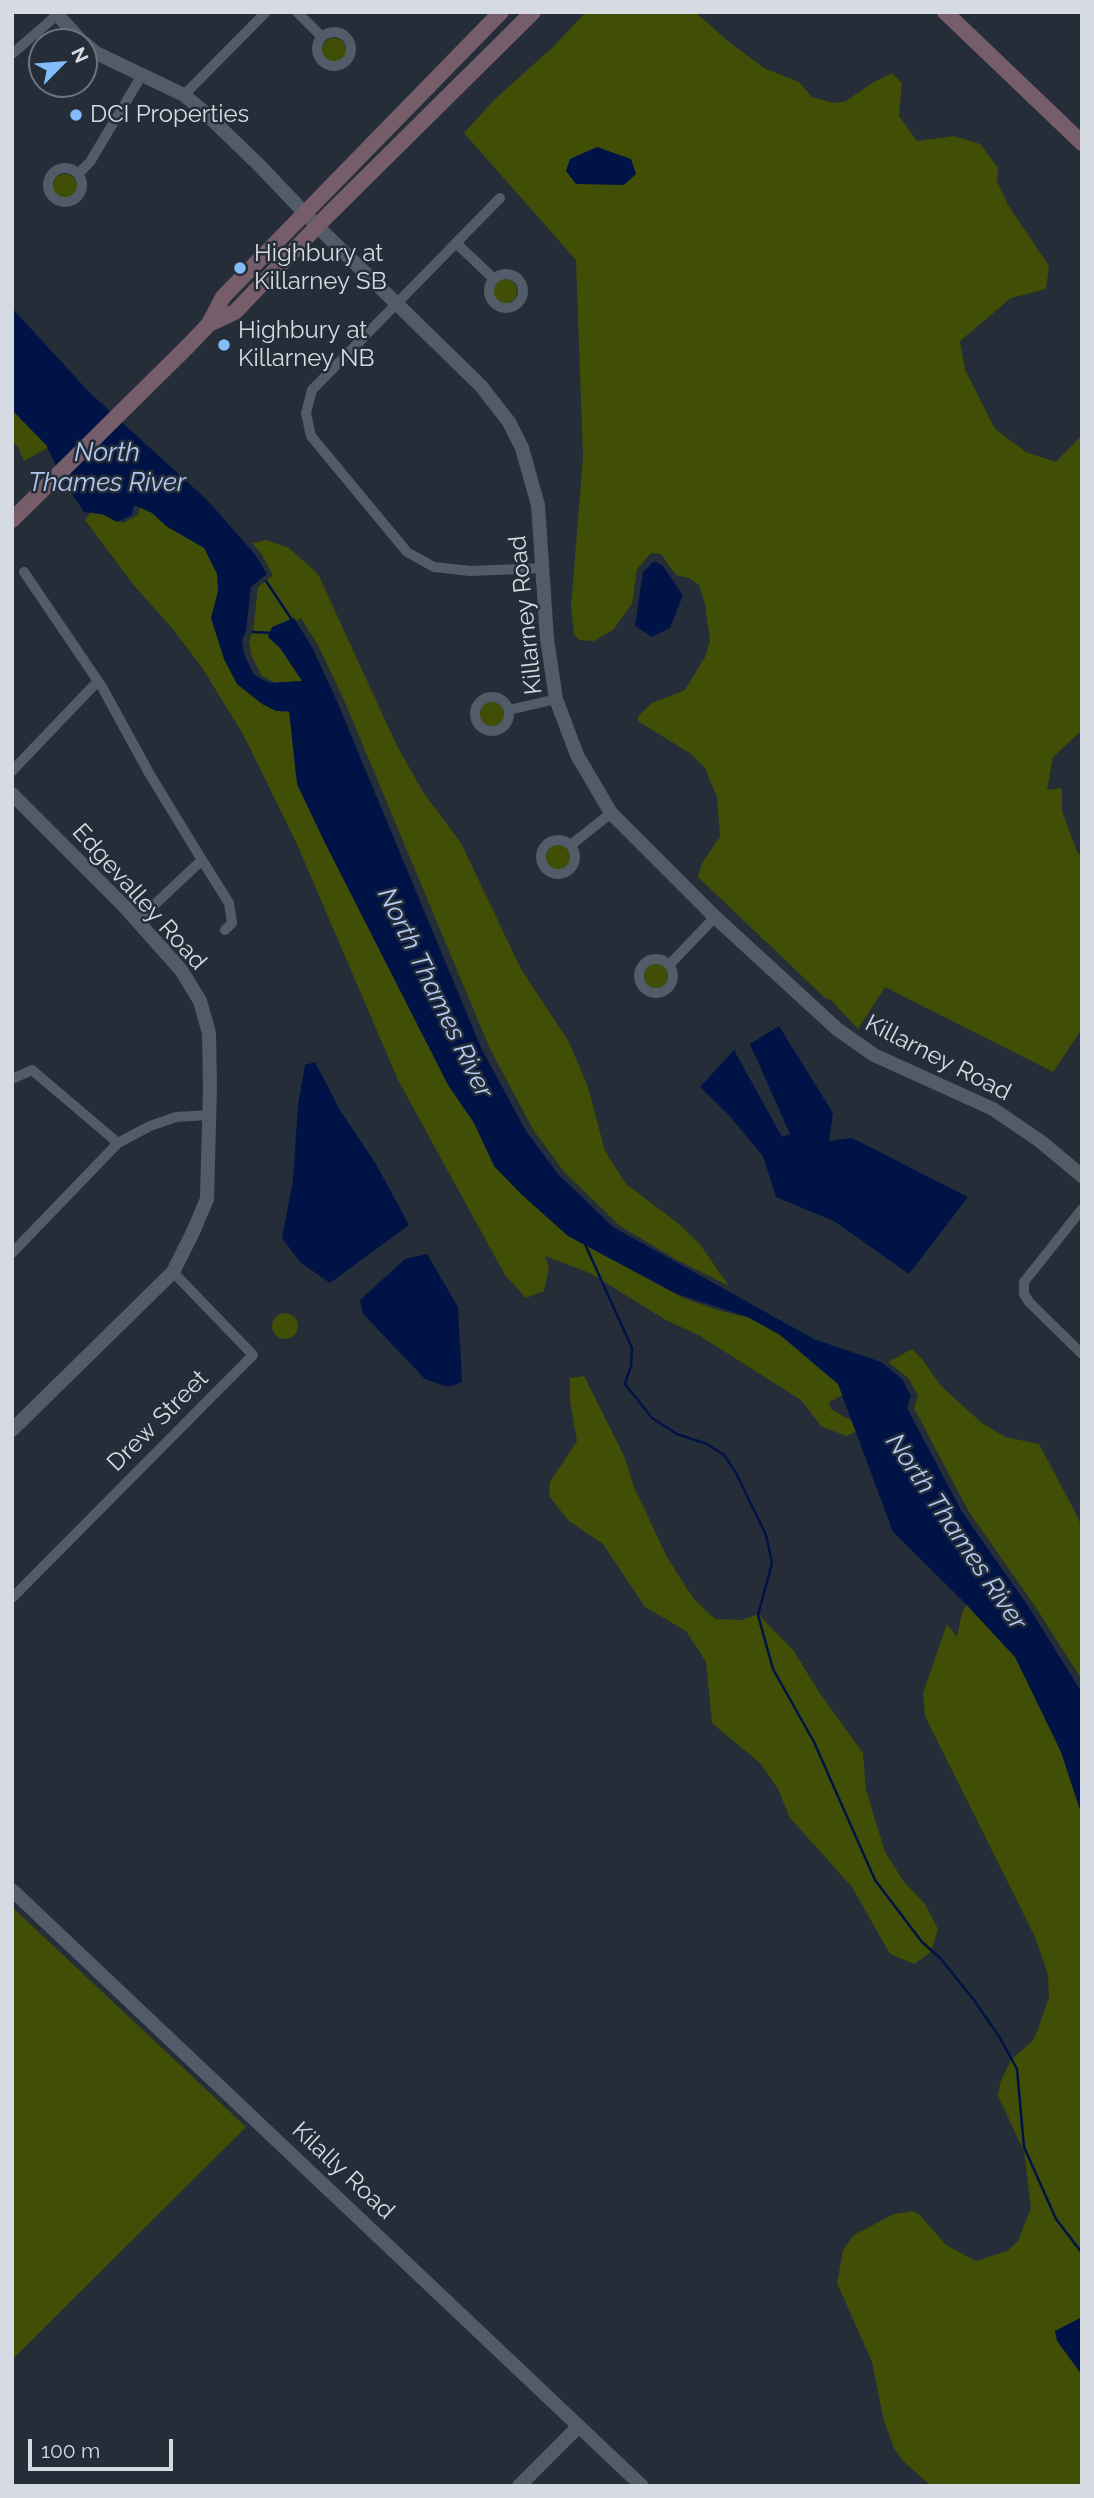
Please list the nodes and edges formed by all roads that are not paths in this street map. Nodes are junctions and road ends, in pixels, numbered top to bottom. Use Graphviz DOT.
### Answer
graph roads {
  1 [pos="266,12"];
  2 [pos="297,12"];
  3 [pos="501,12"];
  4 [pos="533,12"];
  5 [pos="945,12"];
  6 [pos="56,14"];
  7 [pos="69,28"];
  8 [pos="322,37"];
  9 [pos="12,54"];
  10 [pos="98,54"];
  11 [pos="142,75"];
  12 [pos="184,95"];
  13 [pos="1082,143"];
  14 [pos="78,174"];
  15 [pos="500,198"];
  16 [pos="305,214"];
  17 [pos="318,227"];
  18 [pos="456,243"];
  19 [pos="494,279"];
  20 [pos="396,303"];
  21 [pos="209,324"];
  22 [pos="12,520"];
  23 [pos="544,568"];
  24 [pos="24,572"];
  25 [pos="98,681"];
  26 [pos="556,699"];
  27 [pos="509,710"];
  28 [pos="12,771"];
  29 [pos="12,794"];
  30 [pos="611,813"];
  31 [pos="571,845"];
  32 [pos="202,860"];
  33 [pos="715,917"];
  34 [pos="137,921"];
  35 [pos="225,930"];
  36 [pos="669,965"];
  37 [pos="12,1079"];
  38 [pos="209,1115"];
  39 [pos="118,1143"];
  40 [pos="1082,1176"];
  41 [pos="1082,1209"];
  42 [pos="12,1252"];
  43 [pos="173,1272"];
  44 [pos="1082,1354"];
  45 [pos="12,1430"];
  46 [pos="12,1598"];
  47 [pos="12,1890"];
  48 [pos="579,2426"];
  49 [pos="519,2486"];
  50 [pos="642,2486"];
  1 -- 12 [label="street"];
  2 -- 8 [label="street"];
  3 -- 16 [label="main road"];
  4 -- 17 [label="main road"];
  5 -- 13 [label="main road"];
  6 -- 7 [label="street, Killarney Road"];
  6 -- 9 [label="street"];
  10 -- 11 [label="street, Killarney Road"];
  11 -- 12 [label="street, Killarney Road"];
  11 -- 14 [label="street"];
  12 -- 16 [label="street, Killarney Road"];
  15 -- 18 [label="street"];
  16 -- 17 [label="street, Killarney Road"];
  16 -- 21 [label="main road"];
  17 -- 20 [label="street, Killarney Road"];
  17 -- 21 [label="main road"];
  18 -- 19 [label="street"];
  18 -- 20 [label="street"];
  20 -- 23 [label="street, Killarney Road"];
  20 -- 23 [label="street"];
  21 -- 22 [label="main road"];
  23 -- 26 [label="street, Killarney Road"];
  24 -- 25 [label="street"];
  25 -- 28 [label="street"];
  25 -- 32 [label="street"];
  26 -- 27 [label="street"];
  26 -- 30 [label="street, Killarney Road"];
  29 -- 34 [label="street, Edgevalley Road"];
  30 -- 31 [label="street"];
  30 -- 33 [label="street, Killarney Road"];
  32 -- 34 [label="street"];
  32 -- 35 [label="street"];
  33 -- 36 [label="street"];
  33 -- 40 [label="street, Killarney Road"];
  34 -- 38 [label="street, Edgevalley Road"];
  37 -- 39 [label="street"];
  38 -- 39 [label="street"];
  38 -- 43 [label="street, Edgevalley Road"];
  39 -- 42 [label="street"];
  41 -- 44 [label="street"];
  43 -- 45 [label="street, Edgevalley Road"];
  43 -- 46 [label="street, Drew Street"];
  47 -- 48 [label="street, Kilally Road"];
  48 -- 49 [label="street"];
  48 -- 50 [label="street, Kilally Road"];
}
